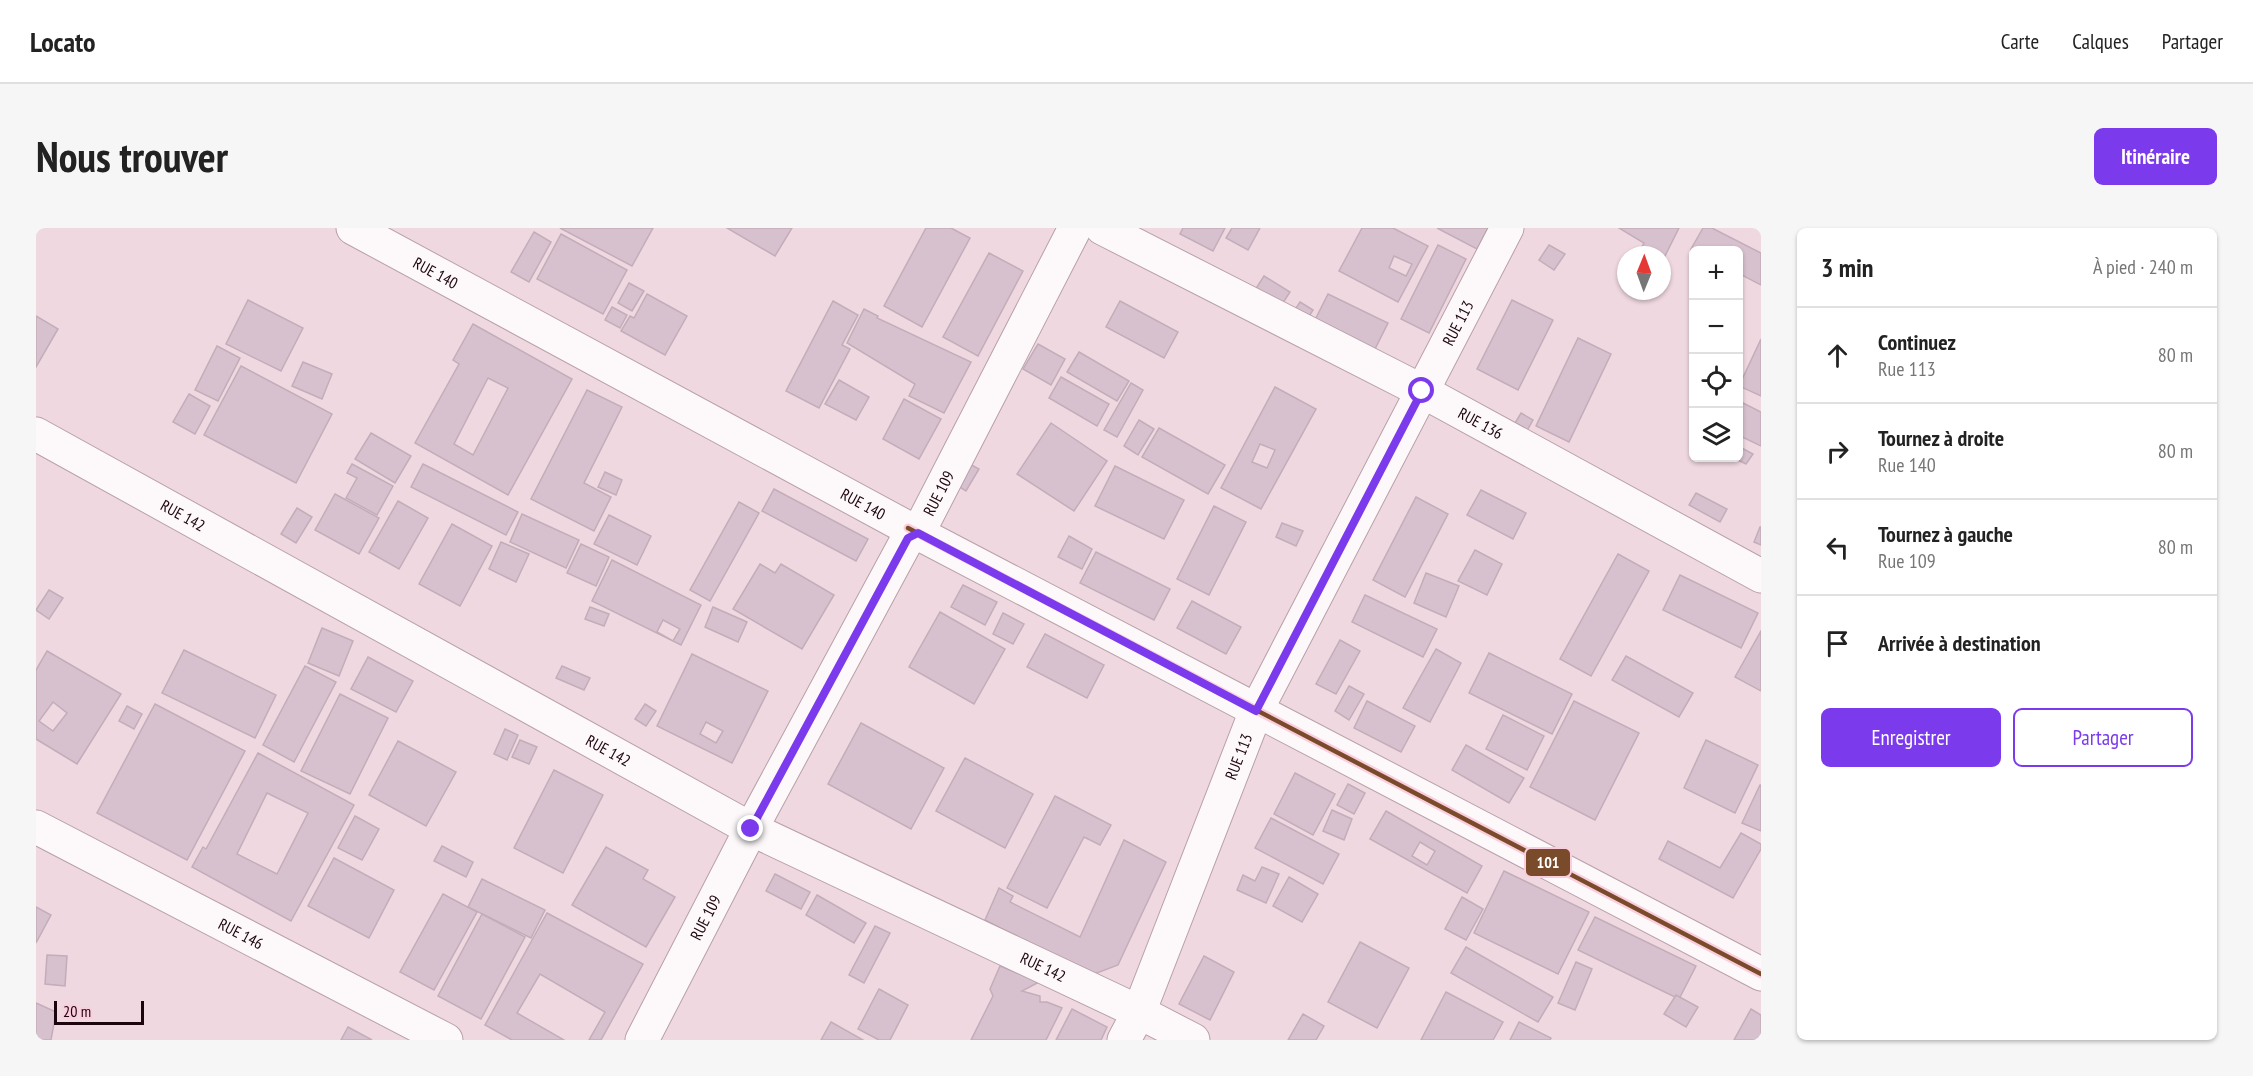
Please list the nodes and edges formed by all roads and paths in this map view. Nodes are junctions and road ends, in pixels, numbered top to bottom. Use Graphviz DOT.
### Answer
graph roads {
  1 [pos="353,228"];
  2 [pos="1075,228"];
  3 [pos="1102,228"];
  4 [pos="1507,228"];
  5 [pos="1422,391"];
  6 [pos="36,434"];
  7 [pos="918,533"];
  8 [pos="1761,576"];
  9 [pos="1256,711"];
  10 [pos="36,826"];
  11 [pos="751,829"];
  12 [pos="1761,974"];
  13 [pos="1132,1026"];
  14 [pos="446,1040"];
  15 [pos="642,1040"];
  16 [pos="1193,1040"];
  1 -- 7 [label="street, RUE 140"];
  2 -- 7 [label="street, RUE 109"];
  3 -- 5 [label="street, RUE 136"];
  4 -- 5 [label="street, RUE 113"];
  5 -- 8 [label="street, RUE 136"];
  5 -- 9 [label="street, RUE 113"];
  6 -- 11 [label="street, RUE 142"];
  7 -- 9 [label="street, RUE 140"];
  7 -- 11 [label="street, RUE 109"];
  9 -- 12 [label="street, RUE 140"];
  9 -- 13 [label="street, RUE 113"];
  10 -- 14 [label="street, RUE 146"];
  11 -- 13 [label="street, RUE 142"];
  11 -- 15 [label="street, RUE 109"];
  13 -- 16 [label="street, RUE 142"];
}
